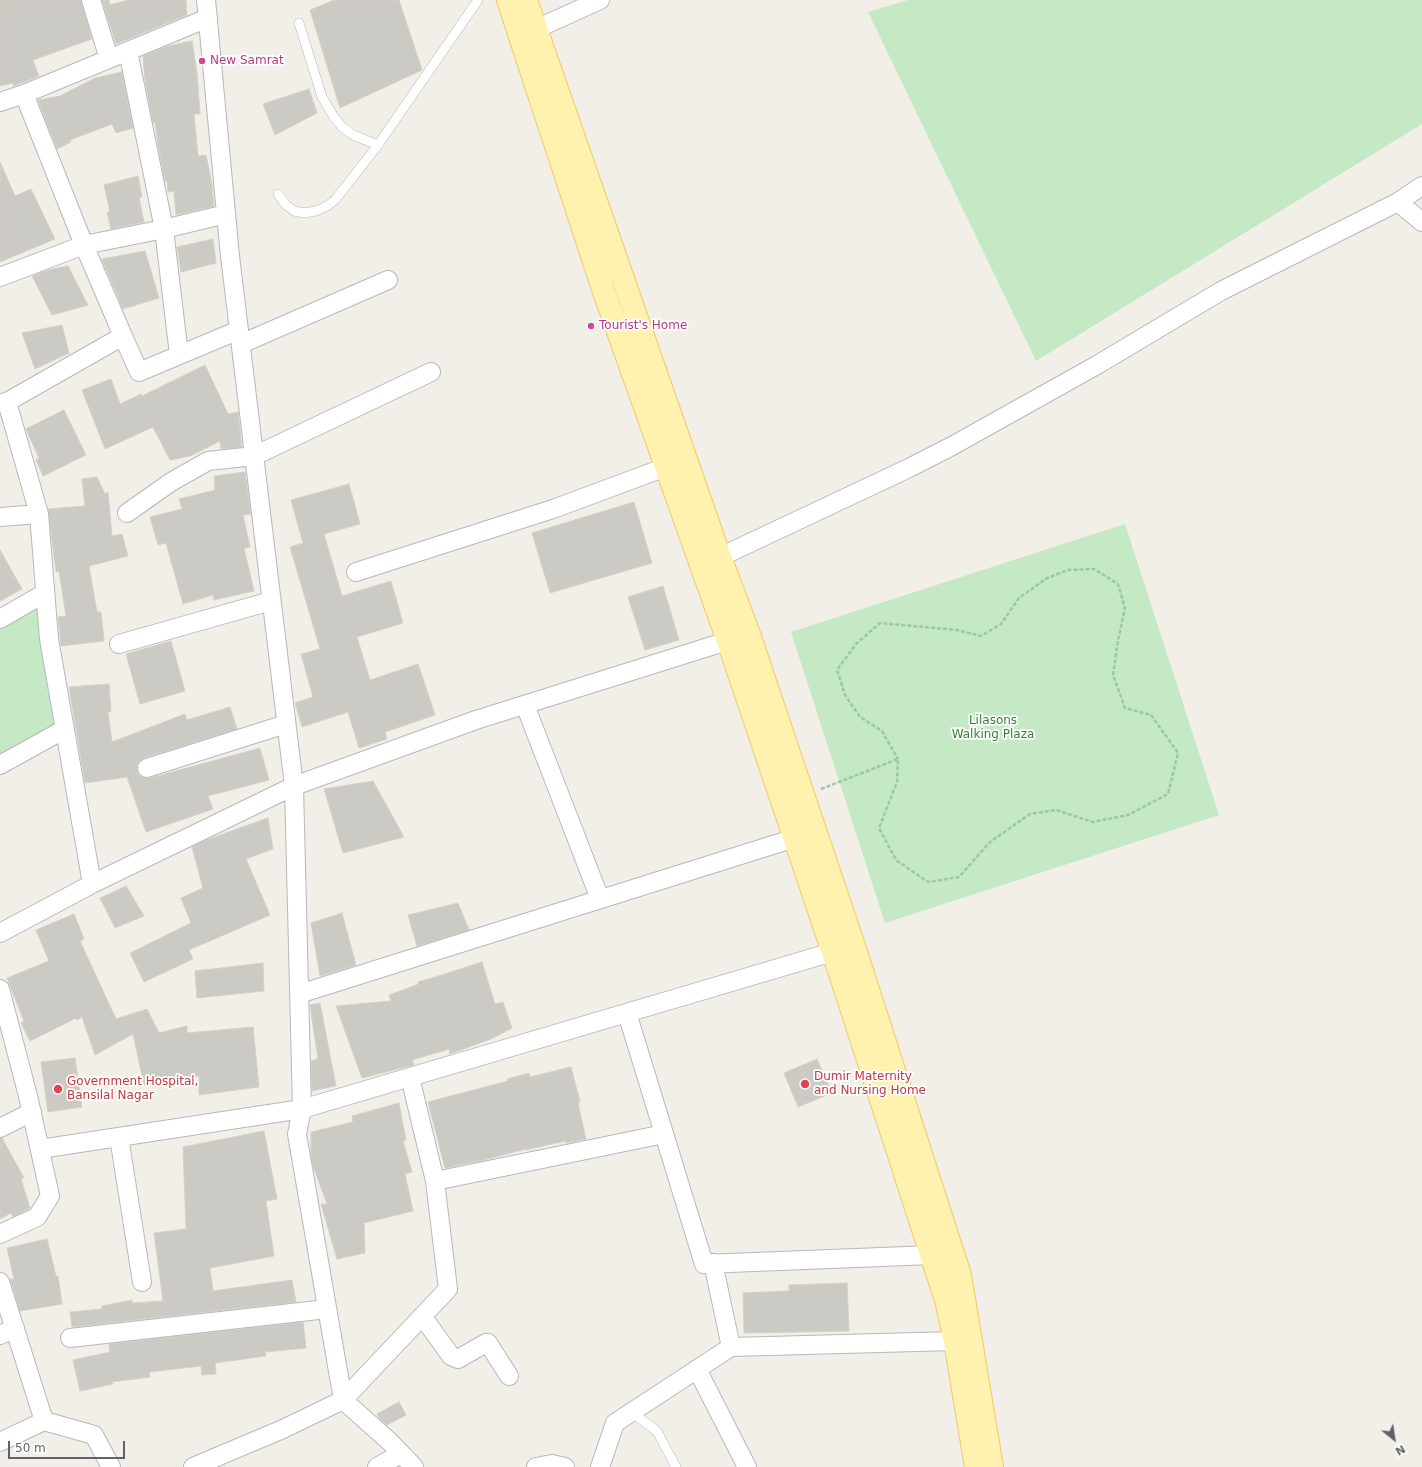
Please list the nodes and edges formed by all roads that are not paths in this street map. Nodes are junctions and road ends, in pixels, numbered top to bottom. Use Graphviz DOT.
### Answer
graph roads {
  1 [pos="91,0"];
  2 [pos="206,0"];
  3 [pos="478,0"];
  4 [pos="508,0"];
  5 [pos="526,0"];
  6 [pos="600,0"];
  7 [pos="208,18"];
  8 [pos="299,23"];
  9 [pos="536,30"];
  10 [pos="128,51"];
  11 [pos="109,59"];
  12 [pos="24,94"];
  13 [pos="0,102"];
  14 [pos="378,145"];
  15 [pos="1422,186"];
  16 [pos="278,194"];
  17 [pos="583,195"];
  18 [pos="1398,202"];
  19 [pos="226,214"];
  20 [pos="1422,222"];
  21 [pos="164,229"];
  22 [pos="84,245"];
  23 [pos="0,278"];
  24 [pos="388,280"];
  25 [pos="118,325"];
  26 [pos="240,337"];
  27 [pos="179,355"];
  28 [pos="431,372"];
  29 [pos="4,402"];
  30 [pos="672,419"];
  31 [pos="652,427"];
  32 [pos="254,456"];
  33 [pos="666,467"];
  34 [pos="127,513"];
  35 [pos="38,514"];
  36 [pos="0,517"];
  37 [pos="720,557"];
  38 [pos="356,572"];
  39 [pos="45,593"];
  40 [pos="271,601"];
  41 [pos="0,619"];
  42 [pos="738,638"];
  43 [pos="119,644"];
  44 [pos="525,705"];
  45 [pos="286,724"];
  46 [pos="65,729"];
  47 [pos="0,765"];
  48 [pos="147,768"];
  49 [pos="294,786"];
  50 [pos="795,838"];
  51 [pos="92,884"];
  52 [pos="600,900"];
  53 [pos="0,933"];
  54 [pos="854,946"];
  55 [pos="834,952"];
  56 [pos="0,989"];
  57 [pos="299,994"];
  58 [pos="627,1013"];
  59 [pos="410,1078"];
  60 [pos="302,1109"];
  61 [pos="32,1112"];
  62 [pos="0,1128"];
  63 [pos="664,1134"];
  64 [pos="119,1137"];
  65 [pos="40,1149"];
  66 [pos="435,1181"];
  67 [pos="0,1234"];
  68 [pos="932,1255"];
  69 [pos="713,1263"];
  70 [pos="0,1282"];
  71 [pos="142,1282"];
  72 [pos="327,1309"];
  73 [pos="422,1316"];
  74 [pos="7,1332"];
  75 [pos="70,1338"];
  76 [pos="955,1340"];
  77 [pos="731,1347"];
  78 [pos="696,1369"];
  79 [pos="509,1376"];
  80 [pos="343,1400"];
  81 [pos="631,1412"];
  82 [pos="44,1421"];
  83 [pos="0,1442"];
  84 [pos="401,1454"];
  85 [pos="111,1467"];
  86 [pos="193,1467"];
  87 [pos="377,1467"];
  88 [pos="414,1467"];
  89 [pos="536,1467"];
  90 [pos="565,1467"];
  91 [pos="600,1467"];
  92 [pos="676,1467"];
  93 [pos="747,1467"];
  94 [pos="976,1467"];
  95 [pos="992,1467"];
  1 -- 11 [label="street"];
  2 -- 7 [label="street"];
  3 -- 14 [label="lane"];
  4 -- 17 [label="main road"];
  5 -- 9 [label="main road"];
  6 -- 9 [label="street"];
  7 -- 10 [label="street"];
  7 -- 19 [label="street"];
  8 -- 14 [label="lane"];
  9 -- 17 [label="main road"];
  10 -- 11 [label="street"];
  10 -- 21 [label="street"];
  11 -- 12 [label="street"];
  12 -- 13 [label="street"];
  12 -- 22 [label="street"];
  14 -- 16 [label="lane"];
  15 -- 18 [label="street"];
  17 -- 30 [label="main road"];
  17 -- 31 [label="main road"];
  18 -- 20 [label="street"];
  18 -- 37 [label="street"];
  19 -- 21 [label="street"];
  19 -- 26 [label="street"];
  21 -- 22 [label="street"];
  21 -- 27 [label="street"];
  22 -- 23 [label="street"];
  22 -- 25 [label="street"];
  24 -- 26 [label="street"];
  25 -- 27 [label="street"];
  25 -- 29 [label="street"];
  26 -- 27 [label="street"];
  26 -- 32 [label="street"];
  28 -- 32 [label="street"];
  29 -- 35 [label="street"];
  30 -- 31 [label="main road"];
  30 -- 37 [label="main road"];
  31 -- 33 [label="main road"];
  32 -- 34 [label="street"];
  32 -- 40 [label="street"];
  33 -- 38 [label="street"];
  33 -- 42 [label="main road"];
  35 -- 36 [label="street"];
  35 -- 39 [label="street"];
  37 -- 42 [label="main road"];
  39 -- 41 [label="street"];
  39 -- 46 [label="street"];
  40 -- 43 [label="street"];
  40 -- 45 [label="street"];
  42 -- 44 [label="street"];
  42 -- 50 [label="main road"];
  42 -- 54 [label="main road"];
  44 -- 49 [label="street"];
  44 -- 52 [label="street"];
  45 -- 48 [label="street"];
  45 -- 49 [label="street"];
  46 -- 47 [label="street"];
  46 -- 51 [label="street"];
  49 -- 51 [label="street"];
  49 -- 57 [label="street"];
  50 -- 52 [label="street"];
  50 -- 55 [label="main road"];
  51 -- 53 [label="street"];
  52 -- 57 [label="street"];
  54 -- 55 [label="street"];
  54 -- 95 [label="main road"];
  55 -- 58 [label="street"];
  55 -- 68 [label="main road"];
  56 -- 61 [label="street"];
  57 -- 60 [label="street"];
  58 -- 59 [label="street"];
  58 -- 63 [label="street"];
  59 -- 60 [label="street"];
  59 -- 66 [label="street"];
  60 -- 64 [label="street"];
  60 -- 72 [label="street"];
  61 -- 62 [label="street"];
  61 -- 65 [label="street"];
  63 -- 66 [label="street"];
  63 -- 69 [label="street"];
  64 -- 65 [label="street"];
  64 -- 71 [label="street"];
  65 -- 67 [label="street"];
  66 -- 73 [label="street"];
  68 -- 69 [label="street"];
  68 -- 76 [label="main road"];
  69 -- 77 [label="street"];
  70 -- 74 [label="street"];
  72 -- 75 [label="street"];
  72 -- 80 [label="street"];
  73 -- 79 [label="street"];
  73 -- 80 [label="street"];
  74 -- 82 [label="street"];
  76 -- 77 [label="street"];
  76 -- 94 [label="main road"];
  77 -- 78 [label="street"];
  78 -- 81 [label="street"];
  78 -- 93 [label="street"];
  80 -- 84 [label="street"];
  80 -- 86 [label="street"];
  81 -- 91 [label="street"];
  81 -- 92 [label="lane"];
  82 -- 83 [label="street"];
  82 -- 85 [label="street"];
  84 -- 87 [label="street"];
  84 -- 88 [label="street"];
  89 -- 90 [label="street"];
}
